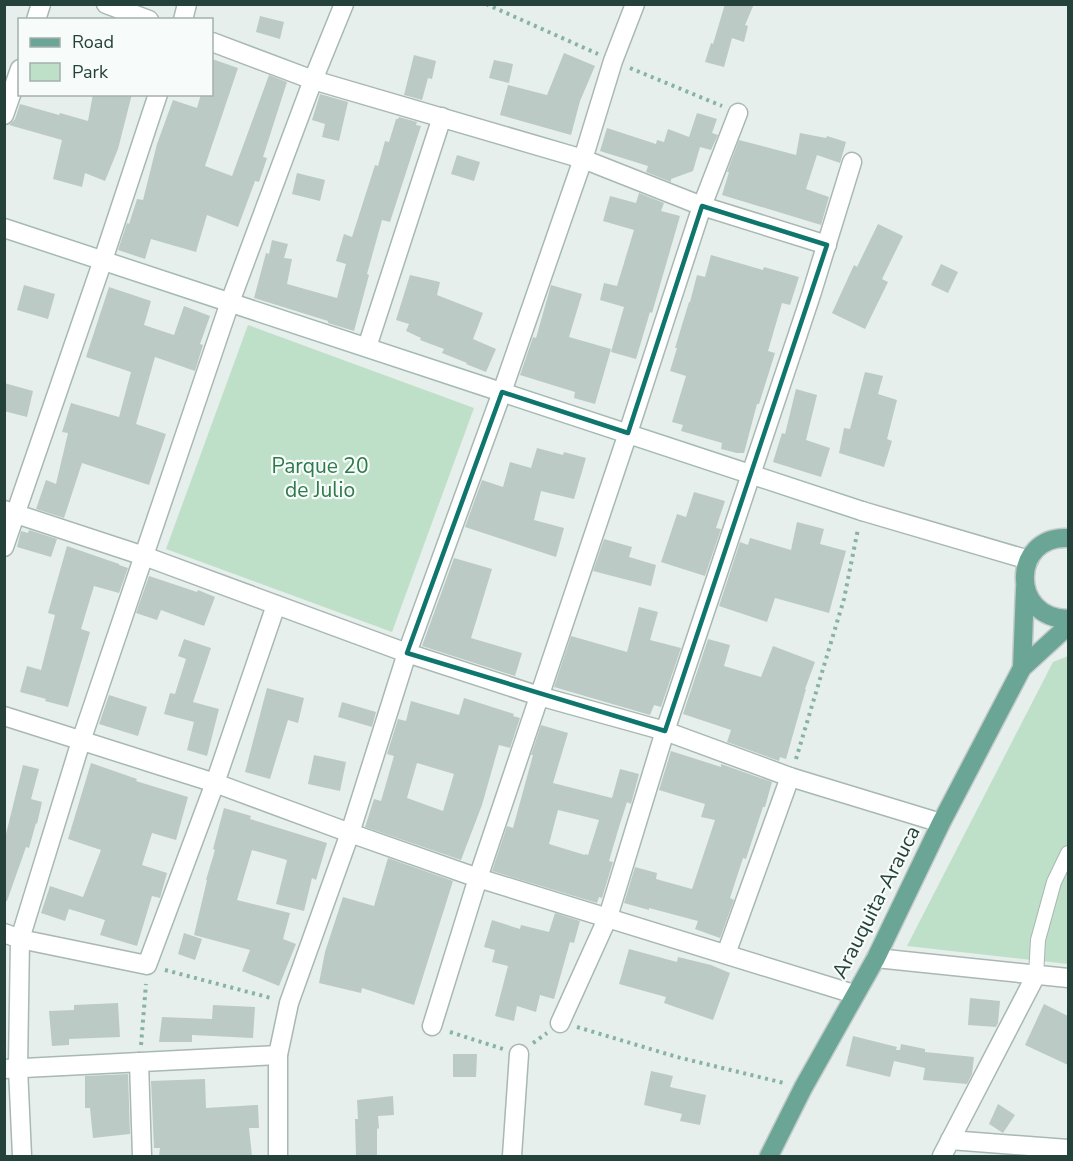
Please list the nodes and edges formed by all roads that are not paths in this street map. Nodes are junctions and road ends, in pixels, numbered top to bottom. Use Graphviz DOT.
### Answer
graph roads {
  1 [pos="106,4"];
  2 [pos="344,4"];
  3 [pos="635,4"];
  4 [pos="144,18"];
  5 [pos="213,42"];
  6 [pos="18,75"];
  7 [pos="313,80"];
  8 [pos="158,96"];
  9 [pos="738,113"];
  10 [pos="4,115"];
  11 [pos="441,117"];
  12 [pos="583,159"];
  13 [pos="852,162"];
  14 [pos="702,206"];
  15 [pos="4,228"];
  16 [pos="827,245"];
  17 [pos="103,260"];
  18 [pos="230,302"];
  19 [pos="367,347"];
  20 [pos="502,392"];
  21 [pos="628,433"];
  22 [pos="750,474"];
  23 [pos="10,512"];
  24 [pos="1068,526"];
  25 [pos="1068,538"];
  26 [pos="1049,540"];
  27 [pos="4,547"];
  28 [pos="144,556"];
  29 [pos="1029,560"];
  30 [pos="1025,587"];
  31 [pos="276,605"];
  32 [pos="1068,619"];
  33 [pos="1068,626"];
  34 [pos="407,653"];
  35 [pos="1022,668"];
  36 [pos="539,696"];
  37 [pos="4,716"];
  38 [pos="665,731"];
  39 [pos="81,741"];
  40 [pos="790,777"];
  41 [pos="215,783"];
  42 [pos="941,823"];
  43 [pos="350,833"];
  44 [pos="1068,853"];
  45 [pos="478,878"];
  46 [pos="608,917"];
  47 [pos="12,936"];
  48 [pos="726,954"];
  49 [pos="876,958"];
  50 [pos="1036,975"];
  51 [pos="1068,978"];
  52 [pos="855,994"];
  53 [pos="561,1023"];
  54 [pos="432,1026"];
  55 [pos="519,1053"];
  56 [pos="278,1054"];
  57 [pos="140,1062"];
  58 [pos="11,1069"];
  59 [pos="946,1148"];
  60 [pos="1068,1149"];
  61 [pos="22,1156"];
  62 [pos="142,1156"];
  63 [pos="278,1156"];
  64 [pos="512,1156"];
  65 [pos="769,1156"];
  1 -- 4 [label="street"];
  2 -- 7 [label="street"];
  3 -- 12 [label="street"];
  5 -- 7 [label="street"];
  6 -- 10 [label="street"];
  7 -- 11 [label="street"];
  7 -- 18 [label="street"];
  8 -- 17 [label="street"];
  9 -- 14 [label="street"];
  11 -- 12 [label="street"];
  11 -- 19 [label="street"];
  12 -- 14 [label="street"];
  12 -- 20 [label="street"];
  13 -- 16 [label="street"];
  14 -- 16 [label="street"];
  14 -- 21 [label="street"];
  15 -- 17 [label="street"];
  16 -- 22 [label="street"];
  17 -- 18 [label="street"];
  17 -- 23 [label="street"];
  18 -- 19 [label="street"];
  18 -- 28 [label="street"];
  19 -- 20 [label="street"];
  20 -- 21 [label="street"];
  20 -- 34 [label="street"];
  21 -- 22 [label="street"];
  21 -- 36 [label="street"];
  22 -- 29 [label="street"];
  22 -- 38 [label="street"];
  23 -- 27 [label="street"];
  23 -- 28 [label="street"];
  24 -- 26 [label="main road"];
  25 -- 26 [label="main road"];
  26 -- 29 [label="main road"];
  28 -- 31 [label="street"];
  28 -- 39 [label="street"];
  29 -- 30 [label="main road"];
  30 -- 32 [label="main road"];
  30 -- 35 [label="main road"];
  31 -- 34 [label="street"];
  31 -- 41 [label="street"];
  33 -- 35 [label="main road"];
  34 -- 36 [label="street"];
  34 -- 43 [label="street"];
  35 -- 42 [label="main road, Arauquita-Arauca"];
  36 -- 38 [label="street"];
  36 -- 45 [label="street"];
  37 -- 39 [label="street"];
  38 -- 40 [label="street"];
  38 -- 46 [label="street"];
  39 -- 41 [label="street"];
  39 -- 47 [label="street"];
  40 -- 42 [label="street"];
  40 -- 48 [label="street"];
  41 -- 43 [label="street"];
  41 -- 47 [label="street"];
  42 -- 49 [label="main road, Arauquita-Arauca"];
  43 -- 45 [label="street"];
  43 -- 56 [label="street"];
  44 -- 50 [label="lane"];
  45 -- 46 [label="street"];
  45 -- 54 [label="street"];
  46 -- 48 [label="street"];
  46 -- 53 [label="street"];
  47 -- 58 [label="street"];
  48 -- 52 [label="street"];
  49 -- 50 [label="street"];
  49 -- 52 [label="main road, Arauquita-Arauca"];
  50 -- 51 [label="street"];
  50 -- 59 [label="street"];
  52 -- 65 [label="main road, Arauquita-Arauca"];
  55 -- 64 [label="street"];
  56 -- 57 [label="street"];
  56 -- 63 [label="street"];
  57 -- 58 [label="street"];
  57 -- 62 [label="street"];
  58 -- 61 [label="street"];
  59 -- 60 [label="street"];
}
